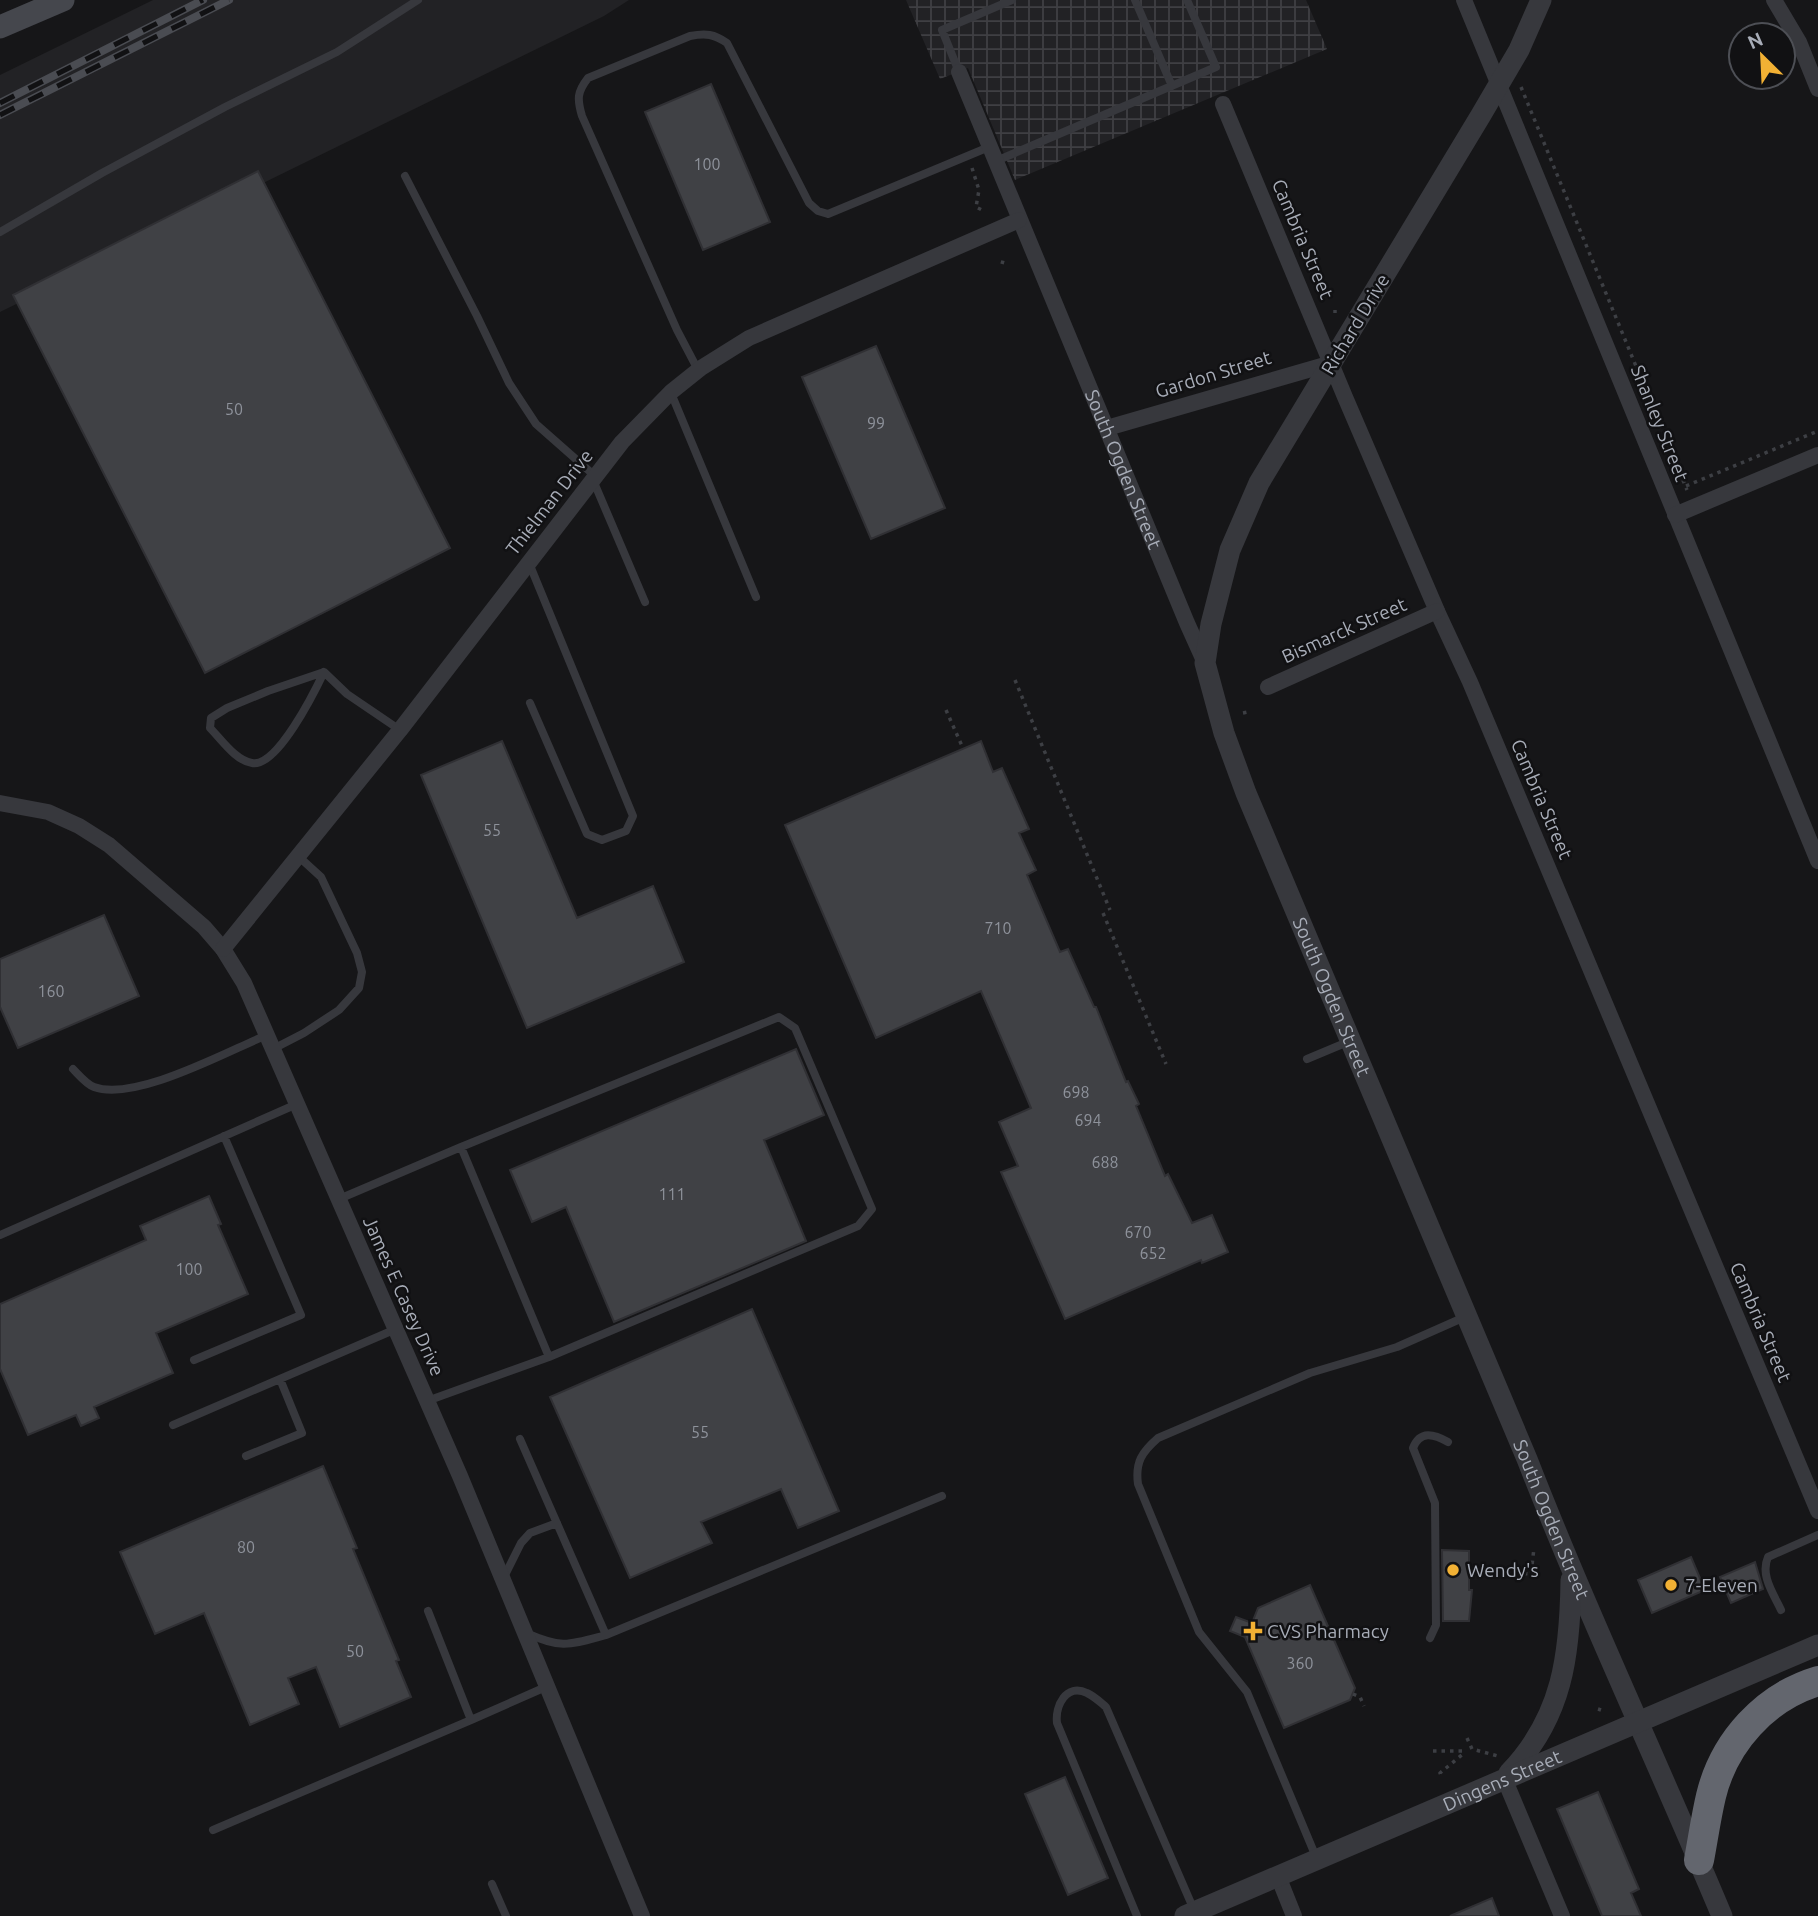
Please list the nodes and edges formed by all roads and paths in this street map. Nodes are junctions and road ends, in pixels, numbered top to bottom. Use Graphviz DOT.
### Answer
graph roads {
  1 [pos="63,0"];
  2 [pos="418,0"];
  3 [pos="1013,0"];
  4 [pos="1135,0"];
  5 [pos="1187,0"];
  6 [pos="1464,0"];
  7 [pos="1541,0"];
  8 [pos="1773,0"];
  9 [pos="0,27"];
  10 [pos="959,72"];
  11 [pos="1508,82"];
  12 [pos="1172,86"];
  13 [pos="1818,89"];
  14 [pos="1223,104"];
  15 [pos="992,154"];
  16 [pos="405,176"];
  17 [pos="978,184"];
  18 [pos="982,210"];
  19 [pos="1019,220"];
  20 [pos="0,233"];
  21 [pos="1004,257"];
  22 [pos="1002,264"];
  23 [pos="1332,363"];
  24 [pos="698,370"];
  25 [pos="671,392"];
  26 [pos="1107,428"];
  27 [pos="1818,431"];
  28 [pos="1818,455"];
  29 [pos="594,478"];
  30 [pos="1675,515"];
  31 [pos="528,563"];
  32 [pos="756,597"];
  33 [pos="645,602"];
  34 [pos="1437,611"];
  35 [pos="1205,663"];
  36 [pos="324,672"];
  37 [pos="1015,680"];
  38 [pos="1268,687"];
  39 [pos="530,703"];
  40 [pos="946,710"];
  41 [pos="400,730"];
  42 [pos="962,746"];
  43 [pos="0,803"];
  44 [pos="298,856"];
  45 [pos="1818,861"];
  46 [pos="1110,910"];
  47 [pos="1103,914"];
  48 [pos="223,948"];
  49 [pos="1350,1041"];
  50 [pos="270,1042"];
  51 [pos="1307,1059"];
  52 [pos="1166,1064"];
  53 [pos="73,1069"];
  54 [pos="297,1104"];
  55 [pos="225,1136"];
  56 [pos="461,1147"];
  57 [pos="338,1199"];
  58 [pos="0,1235"];
  59 [pos="1467,1316"];
  60 [pos="396,1329"];
  61 [pos="549,1357"];
  62 [pos="194,1360"];
  63 [pos="280,1379"];
  64 [pos="427,1401"];
  65 [pos="173,1425"];
  66 [pos="520,1439"];
  67 [pos="1448,1442"];
  68 [pos="246,1456"];
  69 [pos="942,1496"];
  70 [pos="1818,1511"];
  71 [pos="557,1523"];
  72 [pos="1818,1535"];
  73 [pos="1534,1548"];
  74 [pos="1571,1571"];
  75 [pos="1507,1573"];
  76 [pos="503,1579"];
  77 [pos="1781,1610"];
  78 [pos="428,1611"];
  79 [pos="526,1633"];
  80 [pos="606,1635"];
  81 [pos="1430,1638"];
  82 [pos="1818,1644"];
  83 [pos="1818,1681"];
  84 [pos="548,1686"];
  85 [pos="1353,1694"];
  86 [pos="1364,1706"];
  87 [pos="471,1720"];
  88 [pos="1639,1720"];
  89 [pos="1467,1738"];
  90 [pos="1433,1751"];
  91 [pos="1498,1756"];
  92 [pos="1442,1777"];
  93 [pos="1504,1778"];
  94 [pos="213,1830"];
  95 [pos="1317,1859"];
  96 [pos="1699,1860"];
  97 [pos="1278,1876"];
  98 [pos="492,1884"];
  99 [pos="1190,1914"];
  100 [pos="506,1916"];
  101 [pos="642,1916"];
  102 [pos="1137,1916"];
  103 [pos="1294,1916"];
  104 [pos="1562,1916"];
  105 [pos="1722,1916"];
  1 -- 9 [label="main road"];
  2 -- 20 [label="lane"];
  3 -- 10 [label="lane"];
  4 -- 12 [label="lane"];
  5 -- 12 [label="lane"];
  6 -- 11 [label="street, Shanley Street"];
  7 -- 11 [label="street, Richard Drive"];
  8 -- 13 [label="street"];
  10 -- 15 [label="street, South Ogden Street"];
  11 -- 23 [label="street, Richard Drive"];
  11 -- 27 [label="path, Shanley Street"];
  11 -- 30 [label="street, Shanley Street"];
  12 -- 15 [label="lane"];
  14 -- 23 [label="street, Cambria Street"];
  15 -- 19 [label="street, South Ogden Street"];
  15 -- 24 [label="lane"];
  16 -- 29 [label="lane"];
  17 -- 18 [label="path"];
  19 -- 24 [label="street, Thielman Drive"];
  19 -- 26 [label="street, South Ogden Street"];
  21 -- 22 [label="path"];
  23 -- 26 [label="street, Gardon Street"];
  23 -- 34 [label="street, Cambria Street"];
  23 -- 35 [label="street, Richard Drive"];
  24 -- 25 [label="street, Thielman Drive"];
  25 -- 29 [label="street, Thielman Drive"];
  25 -- 32 [label="lane"];
  26 -- 35 [label="street, South Ogden Street"];
  28 -- 30 [label="street"];
  29 -- 31 [label="street, Thielman Drive"];
  29 -- 33 [label="lane"];
  30 -- 45 [label="street, Shanley Street"];
  31 -- 39 [label="lane"];
  31 -- 41 [label="street, Thielman Drive"];
  34 -- 38 [label="street, Bismarck Street"];
  34 -- 70 [label="street, Cambria Street"];
  35 -- 49 [label="street, South Ogden Street"];
  36 -- 36 [label="lane"];
  36 -- 41 [label="lane"];
  37 -- 46 [label="path"];
  40 -- 42 [label="path"];
  41 -- 44 [label="street, Thielman Drive"];
  43 -- 48 [label="street, James E Casey Drive"];
  44 -- 48 [label="street, Thielman Drive"];
  44 -- 50 [label="lane"];
  47 -- 52 [label="path"];
  48 -- 50 [label="street, James E Casey Drive"];
  49 -- 51 [label="lane"];
  49 -- 59 [label="street, South Ogden Street"];
  50 -- 53 [label="lane"];
  50 -- 54 [label="street, James E Casey Drive"];
  54 -- 55 [label="lane"];
  54 -- 57 [label="street, James E Casey Drive"];
  55 -- 58 [label="lane"];
  55 -- 62 [label="lane"];
  56 -- 57 [label="lane"];
  56 -- 61 [label="lane"];
  56 -- 61 [label="lane"];
  57 -- 60 [label="street, James E Casey Drive"];
  59 -- 74 [label="street, South Ogden Street"];
  59 -- 95 [label="lane"];
  60 -- 63 [label="lane"];
  60 -- 64 [label="street, James E Casey Drive"];
  61 -- 64 [label="lane"];
  63 -- 65 [label="lane"];
  63 -- 68 [label="lane"];
  64 -- 76 [label="street, James E Casey Drive"];
  66 -- 71 [label="lane"];
  67 -- 81 [label="lane"];
  69 -- 80 [label="lane"];
  71 -- 76 [label="lane"];
  71 -- 80 [label="lane"];
  72 -- 77 [label="lane"];
  73 -- 75 [label="path"];
  74 -- 88 [label="street, South Ogden Street"];
  74 -- 93 [label="street"];
  76 -- 79 [label="street, James E Casey Drive"];
  78 -- 87 [label="lane"];
  79 -- 80 [label="lane"];
  79 -- 84 [label="street, James E Casey Drive"];
  82 -- 88 [label="street, Dingens Street"];
  83 -- 96 [label="highway"];
  84 -- 87 [label="lane"];
  84 -- 101 [label="street, James E Casey Drive"];
  85 -- 86 [label="path"];
  87 -- 94 [label="lane"];
  88 -- 93 [label="street, Dingens Street"];
  88 -- 96 [label="street, South Ogden Street"];
  89 -- 91 [label="path"];
  90 -- 92 [label="path"];
  93 -- 95 [label="street, Dingens Street"];
  93 -- 104 [label="street"];
  95 -- 97 [label="street, Dingens Street"];
  96 -- 105 [label="street, South Ogden Street"];
  97 -- 99 [label="street, Dingens Street"];
  97 -- 103 [label="street"];
  98 -- 100 [label="lane"];
  99 -- 102 [label="lane"];
}
